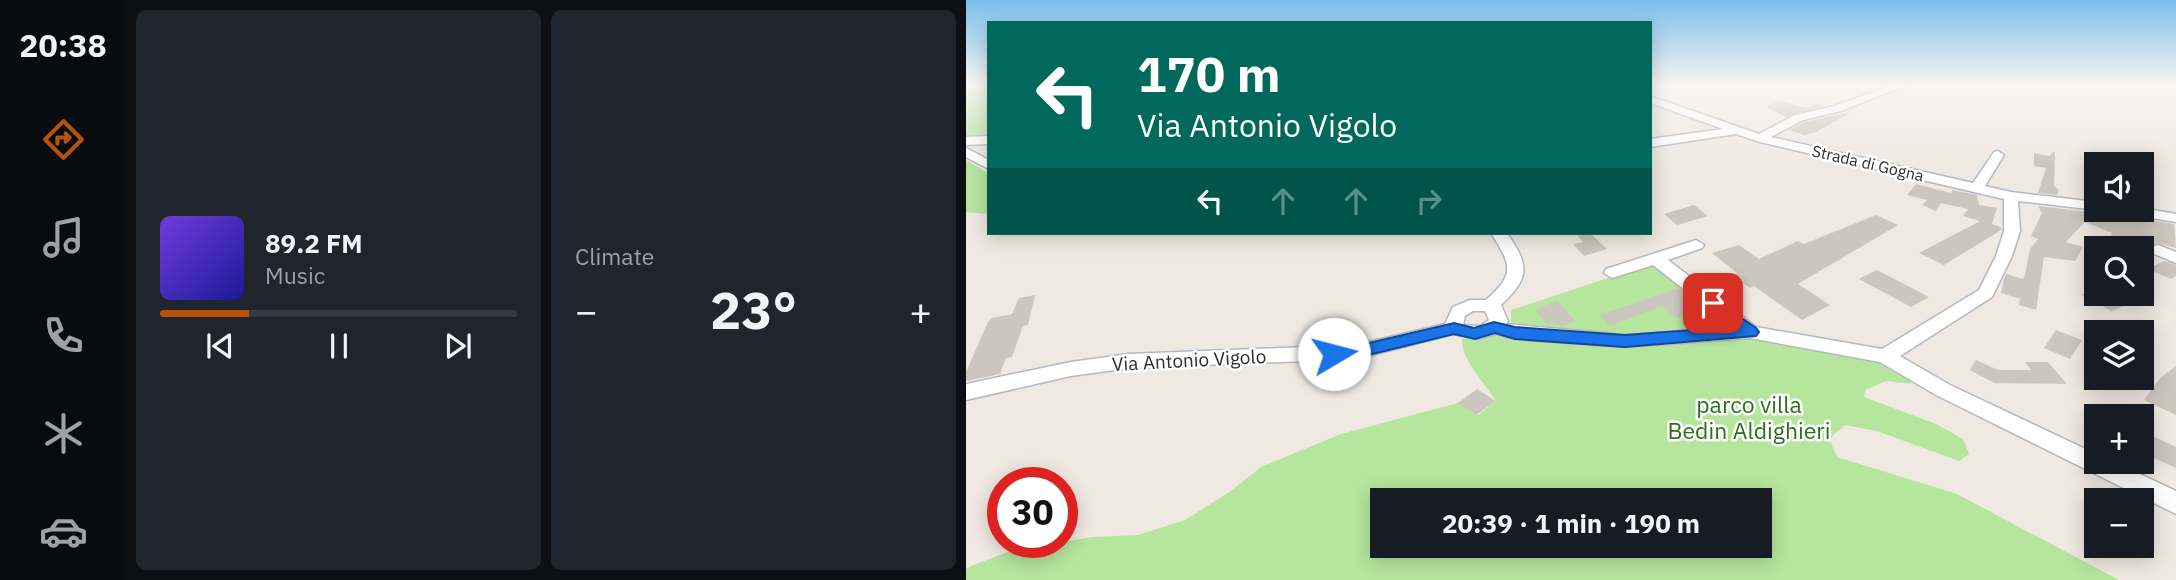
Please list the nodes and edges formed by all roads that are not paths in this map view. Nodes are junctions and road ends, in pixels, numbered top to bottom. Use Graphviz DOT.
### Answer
graph roads {
  1 [pos="1685,112"];
  2 [pos="1822,112"];
  3 [pos="1735,131"];
  4 [pos="1760,138"];
  5 [pos="987,140"];
  6 [pos="1652,143"];
  7 [pos="966,144"];
  8 [pos="987,149"];
  9 [pos="966,152"];
  10 [pos="1998,155"];
  11 [pos="987,164"];
  12 [pos="1976,189"];
  13 [pos="2011,196"];
  14 [pos="2084,205"];
  15 [pos="2154,214"];
  16 [pos="2176,218"];
  17 [pos="1500,235"];
  18 [pos="1696,245"];
  19 [pos="2158,250"];
  20 [pos="2176,258"];
  21 [pos="1656,259"];
  22 [pos="1612,273"];
  23 [pos="1490,306"];
  24 [pos="1494,327"];
  25 [pos="1454,328"];
  26 [pos="1750,332"];
  27 [pos="1885,356"];
  28 [pos="966,392"];
  29 [pos="2176,503"];
  1 -- 3 [label="street, Strada di Gogna"];
  2 -- 4 [label="street, Strada di Gogna"];
  3 -- 4 [label="street, Strada di Gogna"];
  3 -- 6 [label="street, Strada di Gogna"];
  4 -- 12 [label="street, Strada di Gogna"];
  5 -- 7 [label="street"];
  7 -- 8 [label="street"];
  9 -- 11 [label="street"];
  10 -- 12 [label="street"];
  12 -- 13 [label="street, Strada di Gogna"];
  13 -- 14 [label="street, Strada di Gogna"];
  13 -- 27 [label="street"];
  15 -- 16 [label="street"];
  17 -- 23 [label="street"];
  18 -- 21 [label="street"];
  19 -- 20 [label="street"];
  21 -- 22 [label="street"];
  21 -- 26 [label="street, Via Antonio Vigolo"];
  23 -- 24 [label="street"];
  23 -- 25 [label="street"];
  24 -- 25 [label="street, Via Antonio Vigolo"];
  24 -- 26 [label="street, Via Antonio Vigolo"];
  25 -- 28 [label="street, Via Antonio Vigolo"];
  26 -- 27 [label="street, Via Antonio Vigolo"];
  27 -- 29 [label="street, Via Antonio Vigolo"];
}
